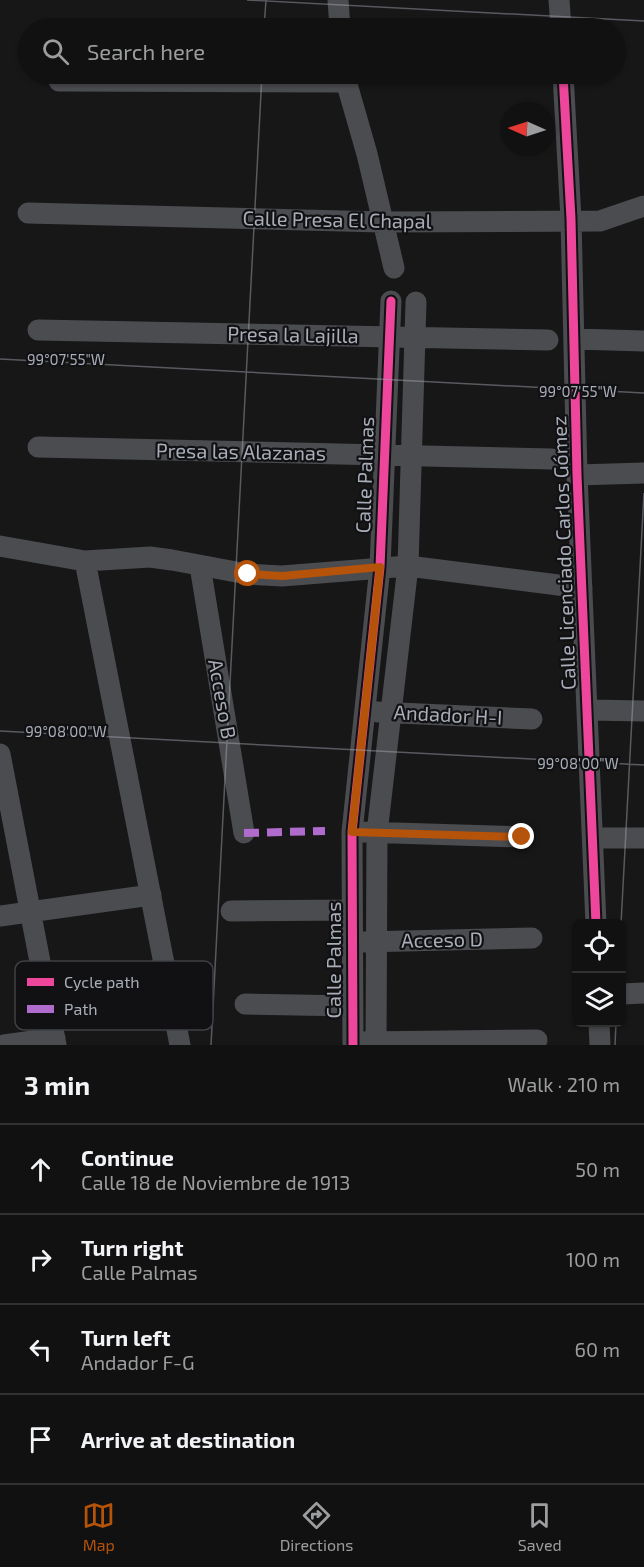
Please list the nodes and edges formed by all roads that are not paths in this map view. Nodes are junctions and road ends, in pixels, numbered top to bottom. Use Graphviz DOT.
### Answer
graph roads {
  1 [pos="338,0"];
  2 [pos="559,0"];
  3 [pos="339,18"];
  4 [pos="560,18"];
  5 [pos="346,84"];
  6 [pos="564,84"];
  7 [pos="644,206"];
  8 [pos="28,213"];
  9 [pos="571,219"];
  10 [pos="382,222"];
  11 [pos="394,268"];
  12 [pos="391,301"];
  13 [pos="416,302"];
  14 [pos="38,330"];
  15 [pos="389,337"];
  16 [pos="416,337"];
  17 [pos="575,339"];
  18 [pos="548,340"];
  19 [pos="644,341"];
  20 [pos="38,447"];
  21 [pos="384,455"];
  22 [pos="411,456"];
  23 [pos="552,459"];
  24 [pos="644,473"];
  25 [pos="577,475"];
  26 [pos="0,546"];
  27 [pos="85,561"];
  28 [pos="200,566"];
  29 [pos="408,566"];
  30 [pos="380,567"];
  31 [pos="582,588"];
  32 [pos="589,710"];
  33 [pos="364,711"];
  34 [pos="644,711"];
  35 [pos="390,712"];
  36 [pos="532,719"];
  37 [pos="0,754"];
  38 [pos="352,832"];
  39 [pos="244,833"];
  40 [pos="377,833"];
  41 [pos="522,837"];
  42 [pos="594,838"];
  43 [pos="644,838"];
  44 [pos="151,895"];
  45 [pos="352,910"];
  46 [pos="231,911"];
  47 [pos="30,912"];
  48 [pos="0,916"];
  49 [pos="596,919"];
  50 [pos="532,938"];
  51 [pos="375,942"];
  52 [pos="352,943"];
  53 [pos="40,961"];
  54 [pos="164,961"];
  55 [pos="644,993"];
  56 [pos="626,994"];
  57 [pos="245,1004"];
  58 [pos="352,1006"];
  59 [pos="599,1027"];
  60 [pos="177,1030"];
  61 [pos="537,1040"];
  62 [pos="56,1041"];
  63 [pos="352,1043"];
  64 [pos="376,1043"];
  65 [pos="4,1045"];
  66 [pos="180,1045"];
  67 [pos="600,1045"];
  1 -- 3 [label="street"];
  2 -- 4 [label="street"];
  5 -- 10 [label="street"];
  6 -- 9 [label="street, Calle Licenciado Carlos Gómez"];
  7 -- 9 [label="street, Calle Presa El Chapal"];
  8 -- 10 [label="street, Calle Presa El Chapal"];
  9 -- 10 [label="street, Calle Presa El Chapal"];
  9 -- 17 [label="street, Calle Licenciado Carlos Gómez"];
  10 -- 11 [label="street"];
  12 -- 15 [label="street, Calle Palmas"];
  13 -- 16 [label="street, Calle Palmas"];
  14 -- 15 [label="street, Presa la Lajilla"];
  15 -- 16 [label="street, Presa la Lajilla"];
  15 -- 21 [label="street, Calle Palmas"];
  16 -- 18 [label="street, Presa la Lajilla"];
  16 -- 22 [label="street, Calle Palmas"];
  17 -- 19 [label="street"];
  17 -- 25 [label="street, Calle Licenciado Carlos Gómez"];
  20 -- 21 [label="street, Presa las Alazanas"];
  21 -- 22 [label="street, Presa las Alazanas"];
  21 -- 30 [label="street, Calle Palmas"];
  22 -- 23 [label="street, Presa las Alazanas"];
  22 -- 29 [label="street, Calle Palmas"];
  24 -- 25 [label="street"];
  25 -- 31 [label="street, Calle Licenciado Carlos Gómez"];
  26 -- 27 [label="street"];
  27 -- 28 [label="street"];
  27 -- 44 [label="street"];
  28 -- 30 [label="street"];
  28 -- 39 [label="street, Acceso B"];
  29 -- 30 [label="street"];
  29 -- 31 [label="street"];
  29 -- 35 [label="street, Calle Palmas"];
  30 -- 33 [label="street, Calle Palmas"];
  31 -- 32 [label="street, Calle Licenciado Carlos Gómez"];
  32 -- 34 [label="street"];
  32 -- 42 [label="street, Calle Licenciado Carlos Gómez"];
  33 -- 35 [label="street, Andador H-I"];
  33 -- 38 [label="street, Calle Palmas"];
  35 -- 36 [label="street, Andador H-I"];
  35 -- 40 [label="street, Calle Palmas"];
  37 -- 47 [label="street"];
  38 -- 40 [label="street"];
  38 -- 45 [label="street, Calle Palmas"];
  40 -- 41 [label="street"];
  40 -- 51 [label="street, Calle Palmas"];
  42 -- 43 [label="street"];
  42 -- 49 [label="street, Calle Licenciado Carlos Gómez"];
  44 -- 47 [label="street"];
  44 -- 54 [label="street"];
  45 -- 46 [label="street"];
  45 -- 52 [label="street, Calle Palmas"];
  47 -- 48 [label="street"];
  47 -- 53 [label="street"];
  50 -- 51 [label="street, Acceso D"];
  51 -- 52 [label="street, Acceso D"];
  51 -- 64 [label="street, Calle Palmas"];
  52 -- 58 [label="street, Calle Palmas"];
  55 -- 56 [label="street"];
  57 -- 58 [label="street"];
  58 -- 63 [label="street, Calle Palmas"];
  59 -- 67 [label="street"];
  60 -- 66 [label="street"];
  61 -- 64 [label="street"];
  62 -- 65 [label="street"];
  63 -- 64 [label="street"];
}
